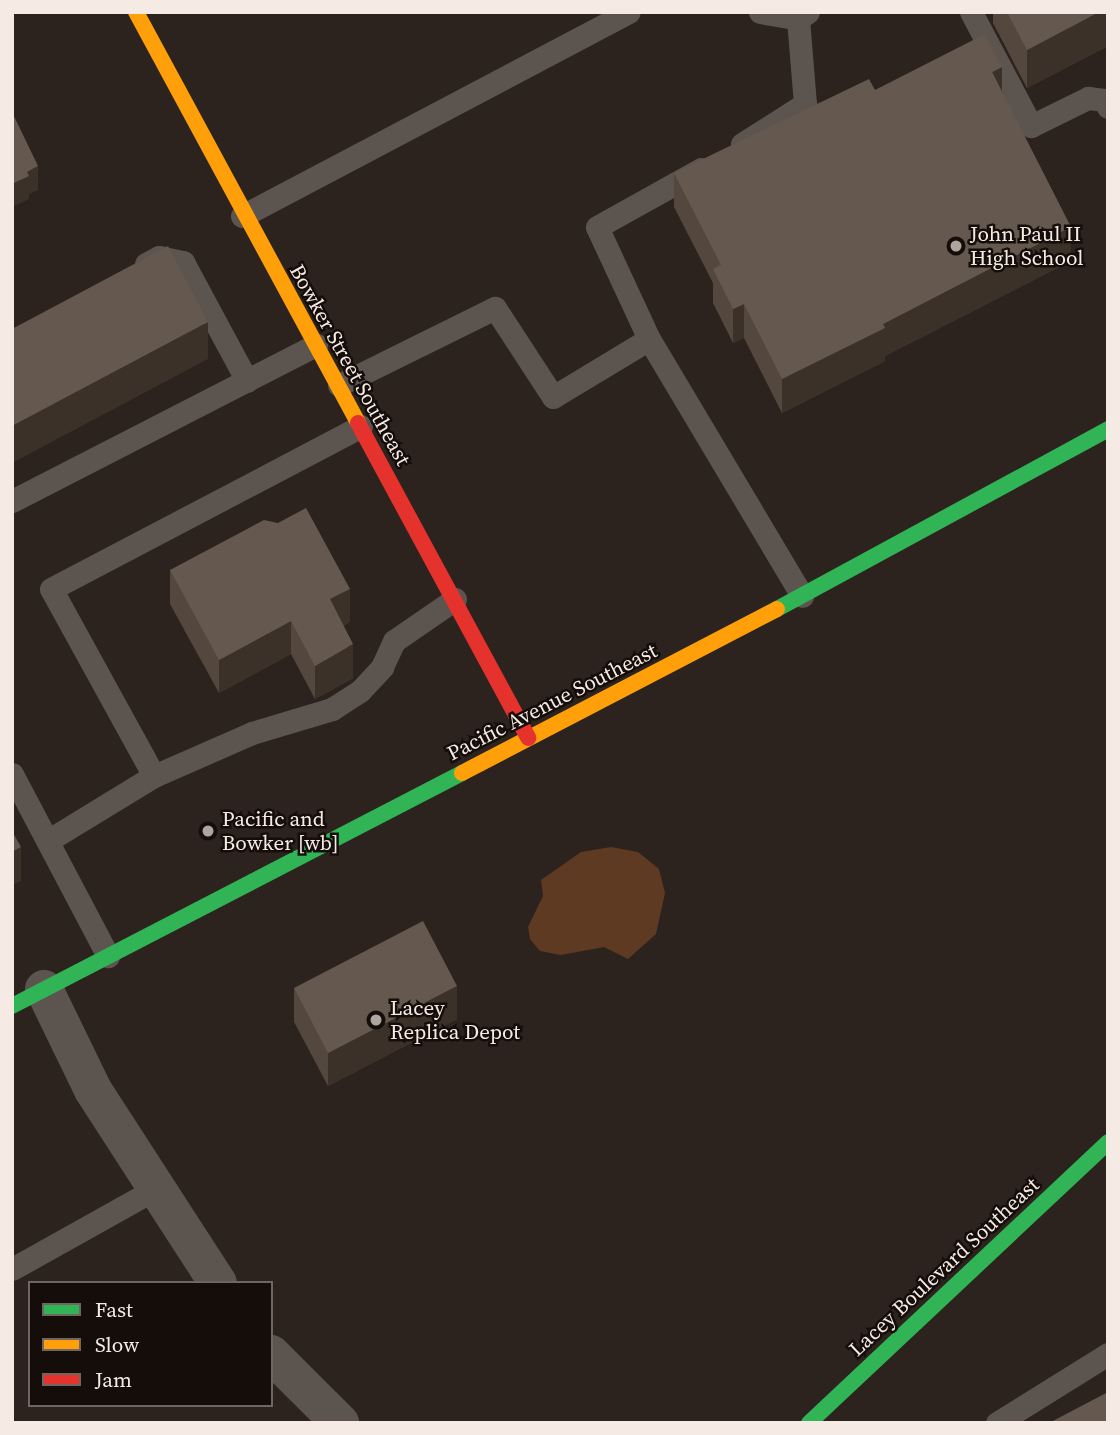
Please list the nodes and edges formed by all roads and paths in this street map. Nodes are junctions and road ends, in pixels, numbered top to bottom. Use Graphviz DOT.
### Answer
graph roads {
  1 [pos="136,12"];
  2 [pos="629,12"];
  3 [pos="760,12"];
  4 [pos="971,12"];
  5 [pos="803,16"];
  6 [pos="1108,107"];
  7 [pos="242,215"];
  8 [pos="122,277"];
  9 [pos="649,339"];
  10 [pos="316,345"];
  11 [pos="247,381"];
  12 [pos="339,385"];
  13 [pos="361,426"];
  14 [pos="1108,429"];
  15 [pos="12,501"];
  16 [pos="802,596"];
  17 [pos="455,599"];
  18 [pos="528,738"];
  19 [pos="12,774"];
  20 [pos="155,776"];
  21 [pos="49,840"];
  22 [pos="108,956"];
  23 [pos="28,998"];
  24 [pos="1108,1142"];
  25 [pos="155,1189"];
  26 [pos="12,1269"];
  27 [pos="217,1281"];
  28 [pos="1108,1354"];
  29 [pos="273,1356"];
  30 [pos="326,1419"];
  31 [pos="809,1423"];
  32 [pos="997,1423"];
  1 -- 7 [label="main road, Bowker Street Southeast"];
  2 -- 7 [label="lane"];
  3 -- 5 [label="lane"];
  4 -- 6 [label="lane"];
  5 -- 9 [label="lane"];
  7 -- 10 [label="main road, Bowker Street Southeast"];
  8 -- 11 [label="lane"];
  9 -- 12 [label="lane"];
  9 -- 16 [label="lane"];
  10 -- 11 [label="lane"];
  10 -- 12 [label="main road, Bowker Street Southeast"];
  11 -- 15 [label="lane"];
  12 -- 13 [label="main road, Bowker Street Southeast"];
  13 -- 17 [label="main road, Bowker Street Southeast"];
  13 -- 20 [label="lane"];
  14 -- 16 [label="main road, Pacific Avenue Southeast"];
  16 -- 18 [label="main road, Pacific Avenue Southeast"];
  17 -- 18 [label="main road, Bowker Street Southeast"];
  17 -- 20 [label="lane"];
  18 -- 22 [label="main road, Pacific Avenue Southeast"];
  19 -- 21 [label="lane"];
  20 -- 21 [label="lane"];
  21 -- 22 [label="lane"];
  22 -- 23 [label="main road, Pacific Avenue Southeast"];
  23 -- 25 [label="street"];
  24 -- 31 [label="main road, Lacey Boulevard Southeast"];
  25 -- 26 [label="lane"];
  25 -- 27 [label="street"];
  28 -- 32 [label="lane"];
  29 -- 30 [label="street"];
}
